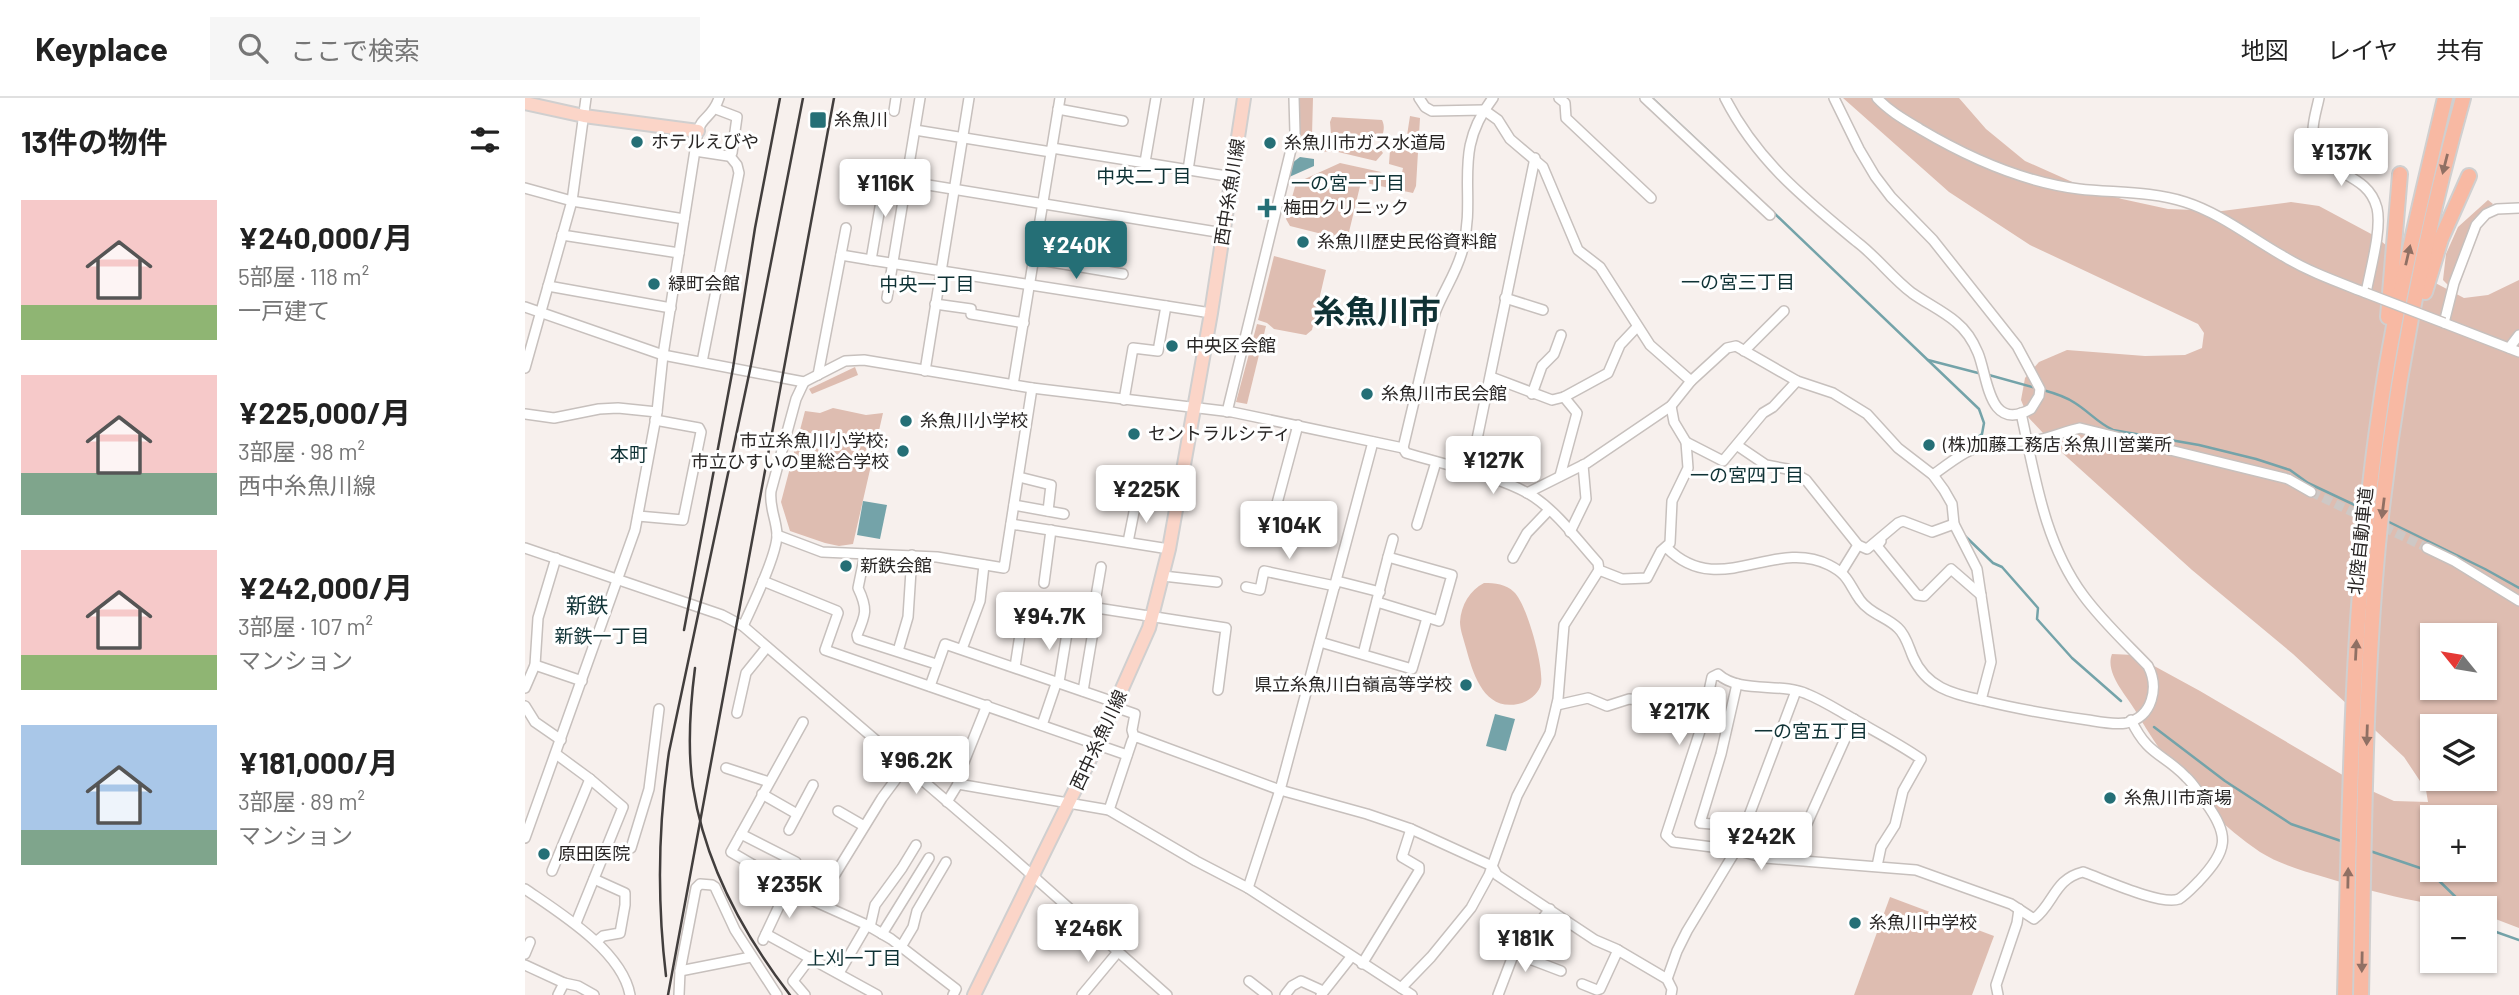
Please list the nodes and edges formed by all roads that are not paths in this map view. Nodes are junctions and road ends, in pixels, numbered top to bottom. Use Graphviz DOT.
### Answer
graph roads {
  1 [pos="586,98"];
  2 [pos="719,98"];
  3 [pos="896,98"];
  4 [pos="920,98"];
  5 [pos="969,98"];
  6 [pos="1060,98"];
  7 [pos="1156,98"];
  8 [pos="1199,98"];
  9 [pos="1244,98"];
  10 [pos="1294,98"];
  11 [pos="1419,98"];
  12 [pos="1493,98"];
  13 [pos="1559,98"];
  14 [pos="1645,98"];
  15 [pos="1725,98"];
  16 [pos="1834,98"];
  17 [pos="1877,98"];
  18 [pos="2319,98"];
  19 [pos="2445,98"];
  20 [pos="2463,98"];
  21 [pos="525,103"];
  22 [pos="716,109"];
  23 [pos="1058,109"];
  24 [pos="1484,110"];
  25 [pos="894,111"];
  26 [pos="584,116"];
  27 [pos="1123,121"];
  28 [pos="915,130"];
  29 [pos="698,131"];
  30 [pos="963,138"];
  31 [pos="1051,150"];
  32 [pos="695,151"];
  33 [pos="729,155"];
  34 [pos="1535,159"];
  35 [pos="1145,162"];
  36 [pos="1188,170"];
  37 [pos="2400,174"];
  38 [pos="2469,176"];
  39 [pos="1233,177"];
  40 [pos="907,181"];
  41 [pos="525,188"];
  42 [pos="954,190"];
  43 [pos="1651,198"];
  44 [pos="572,201"];
  45 [pos="1044,204"];
  46 [pos="2519,208"];
  47 [pos="1770,215"];
  48 [pos="684,219"];
  49 [pos="846,228"];
  50 [pos="1223,233"];
  51 [pos="562,235"];
  52 [pos="679,253"];
  53 [pos="841,255"];
  54 [pos="1034,259"];
  55 [pos="871,260"];
  56 [pos="893,263"];
  57 [pos="940,271"];
  58 [pos="1123,274"];
  59 [pos="1030,284"];
  60 [pos="548,286"];
  61 [pos="2366,293"];
  62 [pos="887,298"];
  63 [pos="1505,299"];
  64 [pos="935,304"];
  65 [pos="1166,306"];
  66 [pos="525,307"];
  67 [pos="671,308"];
  68 [pos="1543,310"];
  69 [pos="1784,311"];
  70 [pos="541,312"];
  71 [pos="1211,313"];
  72 [pos="1024,323"];
  73 [pos="2444,323"];
  74 [pos="1636,327"];
  75 [pos="1561,335"];
  76 [pos="2519,335"];
  77 [pos="2514,350"];
  78 [pos="1744,351"];
  79 [pos="663,355"];
  80 [pos="702,362"];
  81 [pos="525,368"];
  82 [pos="925,371"];
  83 [pos="818,375"];
  84 [pos="1491,377"];
  85 [pos="1691,381"];
  86 [pos="1797,381"];
  87 [pos="804,382"];
  88 [pos="1013,385"];
  89 [pos="1032,388"];
  90 [pos="1532,394"];
  91 [pos="1564,397"];
  92 [pos="1124,400"];
  93 [pos="1671,406"];
  94 [pos="1193,409"];
  95 [pos="2380,409"];
  96 [pos="1227,412"];
  97 [pos="2021,413"];
  98 [pos="525,414"];
  99 [pos="656,416"];
  100 [pos="1298,425"];
  101 [pos="2027,440"];
  102 [pos="1373,442"];
  103 [pos="1686,442"];
  104 [pos="1738,446"];
  105 [pos="1403,448"];
  106 [pos="1436,462"];
  107 [pos="1583,465"];
  108 [pos="1470,472"];
  109 [pos="1559,475"];
  110 [pos="1933,475"];
  111 [pos="2386,476"];
  112 [pos="1019,477"];
  113 [pos="2311,492"];
  114 [pos="1527,493"];
  115 [pos="1136,502"];
  116 [pos="1014,505"];
  117 [pos="1276,506"];
  118 [pos="1549,510"];
  119 [pos="1048,511"];
  120 [pos="1064,514"];
  121 [pos="638,516"];
  122 [pos="1011,524"];
  123 [pos="1954,524"];
  124 [pos="1417,525"];
  125 [pos="1051,530"];
  126 [pos="1570,532"];
  127 [pos="777,535"];
  128 [pos="1881,538"];
  129 [pos="1393,539"];
  130 [pos="1128,542"];
  131 [pos="1858,545"];
  132 [pos="525,548"];
  133 [pos="1667,548"];
  134 [pos="2427,548"];
  135 [pos="1169,549"];
  136 [pos="865,554"];
  137 [pos="912,555"];
  138 [pos="1388,557"];
  139 [pos="556,558"];
  140 [pos="1513,558"];
  141 [pos="984,565"];
  142 [pos="1101,567"];
  143 [pos="1599,569"];
  144 [pos="1842,571"];
  145 [pos="1163,576"];
  146 [pos="619,579"];
  147 [pos="763,580"];
  148 [pos="1217,582"];
  149 [pos="1044,583"];
  150 [pos="1336,583"];
  151 [pos="1246,587"];
  152 [pos="1981,596"];
  153 [pos="1378,597"];
  154 [pos="2519,601"];
  155 [pos="1025,602"];
  156 [pos="1097,608"];
  157 [pos="1152,617"];
  158 [pos="1427,618"];
  159 [pos="743,626"];
  160 [pos="1068,628"];
  161 [pos="1320,642"];
  162 [pos="767,647"];
  163 [pos="962,649"];
  164 [pos="898,651"];
  165 [pos="1363,654"];
  166 [pos="936,664"];
  167 [pos="535,665"];
  168 [pos="1015,667"];
  169 [pos="582,681"];
  170 [pos="1058,682"];
  171 [pos="1737,684"];
  172 [pos="930,686"];
  173 [pos="525,688"];
  174 [pos="1218,690"];
  175 [pos="1083,691"];
  176 [pos="1796,691"];
  177 [pos="1981,700"];
  178 [pos="987,705"];
  179 [pos="1116,705"];
  180 [pos="1557,705"];
  181 [pos="525,706"];
  182 [pos="659,709"];
  183 [pos="1704,712"];
  184 [pos="737,713"];
  185 [pos="1854,719"];
  186 [pos="2131,720"];
  187 [pos="803,722"];
  188 [pos="1042,725"];
  189 [pos="1134,737"];
  190 [pos="561,740"];
  191 [pos="1097,745"];
  192 [pos="556,754"];
  193 [pos="1127,755"];
  194 [pos="905,767"];
  195 [pos="726,768"];
  196 [pos="590,779"];
  197 [pos="768,782"];
  198 [pos="958,784"];
  199 [pos="813,785"];
  200 [pos="1280,790"];
  201 [pos="762,794"];
  202 [pos="947,802"];
  203 [pos="1069,803"];
  204 [pos="623,807"];
  205 [pos="1109,810"];
  206 [pos="838,811"];
  207 [pos="797,814"];
  208 [pos="639,817"];
  209 [pos="864,826"];
  210 [pos="1745,827"];
  211 [pos="789,830"];
  212 [pos="1412,830"];
  213 [pos="741,834"];
  214 [pos="525,838"];
  215 [pos="916,845"];
  216 [pos="631,848"];
  217 [pos="1736,850"];
  218 [pos="929,858"];
  219 [pos="1791,859"];
  220 [pos="796,862"];
  221 [pos="946,862"];
  222 [pos="1492,866"];
  223 [pos="1877,866"];
  224 [pos="552,871"];
  225 [pos="1033,877"];
  226 [pos="594,879"];
  227 [pos="788,887"];
  228 [pos="1248,888"];
  229 [pos="525,889"];
  230 [pos="818,902"];
  231 [pos="1551,909"];
  232 [pos="2019,909"];
  233 [pos="576,923"];
  234 [pos="868,926"];
  235 [pos="882,934"];
  236 [pos="597,941"];
  237 [pos="530,942"];
  238 [pos="901,947"];
  239 [pos="1618,950"];
  240 [pos="1117,953"];
  241 [pos="525,954"];
  242 [pos="751,957"];
  243 [pos="811,957"];
  244 [pos="1351,957"];
  245 [pos="1523,957"];
  246 [pos="1362,964"];
  247 [pos="525,965"];
  248 [pos="680,971"];
  249 [pos="1561,971"];
  250 [pos="839,973"];
  251 [pos="1667,979"];
  252 [pos="1249,981"];
  253 [pos="564,982"];
  254 [pos="1582,984"];
  255 [pos="1401,988"];
  256 [pos="1322,993"];
  257 [pos="558,995"];
  258 [pos="594,995"];
  259 [pos="630,995"];
  260 [pos="679,995"];
  261 [pos="777,995"];
  262 [pos="805,995"];
  263 [pos="877,995"];
  264 [pos="953,995"];
  265 [pos="974,995"];
  266 [pos="1082,995"];
  267 [pos="1167,995"];
  268 [pos="1267,995"];
  269 [pos="1285,995"];
  270 [pos="1412,995"];
  271 [pos="1498,995"];
  272 [pos="1671,995"];
  273 [pos="1998,995"];
  274 [pos="2345,995"];
  275 [pos="2361,995"];
  1 -- 26 [label="street"];
  2 -- 22 [label="street"];
  3 -- 25 [label="street"];
  4 -- 28 [label="street"];
  5 -- 30 [label="street"];
  6 -- 23 [label="street"];
  7 -- 35 [label="street"];
  8 -- 36 [label="street"];
  9 -- 39 [label="main road, 西中糸魚川線"];
  10 -- 96 [label="street"];
  11 -- 24 [label="street"];
  12 -- 24 [label="street"];
  13 -- 43 [label="street"];
  14 -- 47 [label="street"];
  15 -- 97 [label="street"];
  16 -- 97 [label="street"];
  17 -- 61 [label="street"];
  18 -- 61 [label="street"];
  95 -- 19 [label="highway, 北陸自動車道, one-way"];
  20 -- 111 [label="highway, 北陸自動車道, one-way"];
  21 -- 26 [label="main road"];
  22 -- 29 [label="street"];
  22 -- 33 [label="street"];
  23 -- 27 [label="street"];
  23 -- 31 [label="street"];
  24 -- 34 [label="street"];
  24 -- 105 [label="street"];
  26 -- 29 [label="main road"];
  26 -- 44 [label="street"];
  28 -- 30 [label="street"];
  28 -- 40 [label="street"];
  29 -- 32 [label="street"];
  30 -- 31 [label="street"];
  30 -- 42 [label="street"];
  31 -- 35 [label="street"];
  31 -- 45 [label="street"];
  32 -- 33 [label="street"];
  32 -- 48 [label="street"];
  33 -- 80 [label="street"];
  34 -- 63 [label="street"];
  34 -- 74 [label="street"];
  35 -- 36 [label="street"];
  36 -- 39 [label="street"];
  37 -- 95 [label="highway"];
  38 -- 111 [label="highway"];
  39 -- 50 [label="main road, 西中糸魚川線"];
  40 -- 42 [label="street"];
  40 -- 55 [label="street"];
  40 -- 56 [label="street"];
  41 -- 44 [label="street"];
  42 -- 45 [label="street"];
  42 -- 57 [label="street"];
  44 -- 48 [label="street"];
  44 -- 51 [label="street"];
  45 -- 50 [label="street"];
  45 -- 54 [label="street"];
  46 -- 73 [label="street"];
  48 -- 52 [label="street"];
  49 -- 53 [label="street"];
  50 -- 71 [label="main road, 西中糸魚川線"];
  51 -- 52 [label="street"];
  51 -- 60 [label="street"];
  52 -- 67 [label="street"];
  53 -- 55 [label="street"];
  53 -- 83 [label="street"];
  54 -- 58 [label="street"];
  54 -- 59 [label="street"];
  55 -- 56 [label="street"];
  56 -- 57 [label="street"];
  56 -- 62 [label="street"];
  57 -- 59 [label="street"];
  57 -- 64 [label="street"];
  59 -- 65 [label="street"];
  59 -- 72 [label="street"];
  60 -- 67 [label="street"];
  60 -- 70 [label="street"];
  61 -- 73 [label="street, bridge"];
  63 -- 68 [label="street"];
  63 -- 84 [label="street"];
  64 -- 72 [label="street"];
  64 -- 82 [label="street"];
  65 -- 71 [label="street"];
  65 -- 92 [label="street"];
  66 -- 70 [label="street"];
  67 -- 79 [label="street"];
  69 -- 78 [label="street"];
  70 -- 79 [label="street"];
  70 -- 81 [label="street"];
  71 -- 94 [label="main road, 西中糸魚川線"];
  72 -- 88 [label="street"];
  73 -- 77 [label="street"];
  74 -- 85 [label="street"];
  74 -- 91 [label="street"];
  75 -- 90 [label="street"];
  76 -- 77 [label="street"];
  78 -- 85 [label="street"];
  78 -- 86 [label="street"];
  79 -- 80 [label="street"];
  79 -- 99 [label="street"];
  80 -- 87 [label="street"];
  82 -- 83 [label="street"];
  82 -- 88 [label="street"];
  83 -- 87 [label="street"];
  84 -- 90 [label="street"];
  84 -- 108 [label="street"];
  85 -- 93 [label="street"];
  86 -- 104 [label="street"];
  86 -- 110 [label="street"];
  87 -- 127 [label="street"];
  88 -- 89 [label="street"];
  89 -- 92 [label="street"];
  89 -- 112 [label="street"];
  90 -- 91 [label="street"];
  91 -- 109 [label="street"];
  92 -- 94 [label="street"];
  93 -- 103 [label="street"];
  93 -- 107 [label="street"];
  94 -- 96 [label="street"];
  94 -- 135 [label="main road, 西中糸魚川線"];
  274 -- 95 [label="highway, 北陸自動車道, one-way"];
  96 -- 100 [label="street"];
  97 -- 101 [label="street"];
  98 -- 99 [label="street"];
  99 -- 121 [label="street"];
  99 -- 121 [label="street"];
  100 -- 102 [label="street"];
  100 -- 117 [label="street"];
  101 -- 110 [label="street"];
  101 -- 113 [label="street"];
  101 -- 186 [label="street"];
  102 -- 105 [label="street"];
  102 -- 150 [label="street"];
  103 -- 104 [label="street"];
  103 -- 133 [label="street"];
  104 -- 131 [label="street"];
  105 -- 106 [label="street"];
  106 -- 108 [label="street"];
  106 -- 124 [label="street"];
  107 -- 109 [label="street"];
  107 -- 126 [label="street"];
  108 -- 114 [label="street"];
  109 -- 114 [label="street"];
  110 -- 123 [label="street"];
  111 -- 275 [label="highway, 北陸自動車道, one-way"];
  112 -- 116 [label="street"];
  112 -- 119 [label="street"];
  114 -- 118 [label="street"];
  115 -- 130 [label="street"];
  116 -- 119 [label="street"];
  116 -- 122 [label="street"];
  118 -- 126 [label="street"];
  118 -- 140 [label="street"];
  119 -- 120 [label="street"];
  121 -- 146 [label="street"];
  122 -- 125 [label="street"];
  122 -- 141 [label="street"];
  123 -- 128 [label="street"];
  123 -- 152 [label="street"];
  125 -- 130 [label="street"];
  125 -- 149 [label="street"];
  126 -- 143 [label="street"];
  127 -- 136 [label="street"];
  127 -- 147 [label="street"];
  128 -- 131 [label="street"];
  128 -- 152 [label="street"];
  129 -- 138 [label="street"];
  130 -- 135 [label="street"];
  131 -- 144 [label="street"];
  132 -- 139 [label="street"];
  133 -- 143 [label="street"];
  133 -- 144 [label="street"];
  134 -- 154 [label="street"];
  135 -- 145 [label="main road, 西中糸魚川線"];
  136 -- 137 [label="street"];
  136 -- 164 [label="street"];
  137 -- 141 [label="street"];
  137 -- 164 [label="street"];
  138 -- 153 [label="street"];
  138 -- 158 [label="street"];
  139 -- 146 [label="street"];
  139 -- 167 [label="street"];
  141 -- 163 [label="street"];
  142 -- 156 [label="street"];
  143 -- 180 [label="street"];
  144 -- 177 [label="street"];
  145 -- 148 [label="street"];
  145 -- 157 [label="main road, 西中糸魚川線"];
  146 -- 159 [label="street"];
  146 -- 169 [label="street"];
  147 -- 159 [label="street"];
  147 -- 172 [label="street"];
  150 -- 151 [label="street"];
  150 -- 153 [label="street"];
  150 -- 161 [label="street"];
  152 -- 177 [label="street"];
  153 -- 158 [label="street"];
  153 -- 165 [label="street"];
  155 -- 168 [label="street"];
  156 -- 157 [label="street"];
  156 -- 175 [label="street"];
  157 -- 174 [label="street"];
  157 -- 179 [label="main road, 西中糸魚川線"];
  158 -- 165 [label="street"];
  159 -- 162 [label="street"];
  160 -- 170 [label="street"];
  161 -- 165 [label="street"];
  161 -- 200 [label="street"];
  162 -- 184 [label="street"];
  162 -- 194 [label="street"];
  163 -- 166 [label="street"];
  163 -- 168 [label="street"];
  164 -- 166 [label="street"];
  166 -- 172 [label="street"];
  167 -- 169 [label="street"];
  167 -- 173 [label="street"];
  168 -- 170 [label="street"];
  169 -- 190 [label="street"];
  170 -- 175 [label="street"];
  170 -- 188 [label="street"];
  171 -- 176 [label="street"];
  171 -- 183 [label="street"];
  171 -- 210 [label="street"];
  172 -- 178 [label="street"];
  175 -- 179 [label="street"];
  176 -- 185 [label="street"];
  176 -- 210 [label="street"];
  177 -- 186 [label="street"];
  178 -- 188 [label="street"];
  178 -- 198 [label="street"];
  179 -- 189 [label="street"];
  179 -- 191 [label="main road, 西中糸魚川線"];
  180 -- 183 [label="street"];
  180 -- 222 [label="street"];
  181 -- 190 [label="street"];
  182 -- 208 [label="street"];
  183 -- 217 [label="street"];
  185 -- 219 [label="street"];
  185 -- 223 [label="street"];
  186 -- 232 [label="street"];
  187 -- 197 [label="street"];
  188 -- 191 [label="street"];
  189 -- 193 [label="street"];
  189 -- 200 [label="street"];
  190 -- 192 [label="street"];
  191 -- 193 [label="street"];
  191 -- 203 [label="main road, 西中糸魚川線"];
  192 -- 196 [label="street"];
  192 -- 214 [label="street"];
  193 -- 205 [label="street"];
  194 -- 202 [label="street"];
  194 -- 209 [label="street"];
  195 -- 197 [label="street"];
  196 -- 204 [label="street"];
  196 -- 224 [label="street"];
  197 -- 201 [label="street"];
  198 -- 202 [label="street"];
  198 -- 203 [label="street"];
  199 -- 207 [label="street"];
  200 -- 212 [label="street"];
  200 -- 228 [label="street"];
  201 -- 207 [label="street"];
  201 -- 213 [label="street"];
  202 -- 225 [label="street"];
  203 -- 205 [label="street"];
  203 -- 225 [label="main road, 西中糸魚川線"];
  204 -- 208 [label="street"];
  204 -- 226 [label="street"];
  205 -- 228 [label="street"];
  206 -- 209 [label="street"];
  207 -- 211 [label="street"];
  208 -- 216 [label="street"];
  209 -- 230 [label="street"];
  210 -- 217 [label="street"];
  212 -- 222 [label="street"];
  212 -- 246 [label="street"];
  213 -- 220 [label="street"];
  213 -- 227 [label="street"];
  215 -- 234 [label="street"];
  217 -- 219 [label="street"];
  217 -- 251 [label="street"];
  218 -- 235 [label="street"];
  219 -- 223 [label="street"];
  221 -- 238 [label="street"];
  222 -- 231 [label="street"];
  222 -- 255 [label="street"];
  223 -- 232 [label="street"];
  225 -- 240 [label="street"];
  225 -- 265 [label="main road, 西中糸魚川線"];
  226 -- 233 [label="street"];
  226 -- 236 [label="street"];
  227 -- 230 [label="street"];
  227 -- 243 [label="street"];
  228 -- 244 [label="street"];
  229 -- 233 [label="street"];
  230 -- 234 [label="street"];
  231 -- 239 [label="street"];
  231 -- 245 [label="street"];
  232 -- 273 [label="street"];
  233 -- 236 [label="street"];
  234 -- 235 [label="street"];
  234 -- 250 [label="street"];
  235 -- 238 [label="street"];
  236 -- 259 [label="street"];
  237 -- 241 [label="street"];
  238 -- 264 [label="street"];
  239 -- 251 [label="street"];
  239 -- 254 [label="street"];
  240 -- 266 [label="street"];
  240 -- 267 [label="street"];
  242 -- 248 [label="street"];
  242 -- 248 [label="street"];
  242 -- 261 [label="street"];
  243 -- 250 [label="street"];
  243 -- 262 [label="street"];
  244 -- 246 [label="street"];
  244 -- 256 [label="street"];
  245 -- 249 [label="street"];
  245 -- 271 [label="street"];
  246 -- 255 [label="street"];
  247 -- 253 [label="street"];
  248 -- 260 [label="street"];
  250 -- 263 [label="street"];
  251 -- 272 [label="street"];
  252 -- 268 [label="street"];
  253 -- 257 [label="street"];
  253 -- 258 [label="street"];
  255 -- 270 [label="street"];
  256 -- 269 [label="street"];
}
